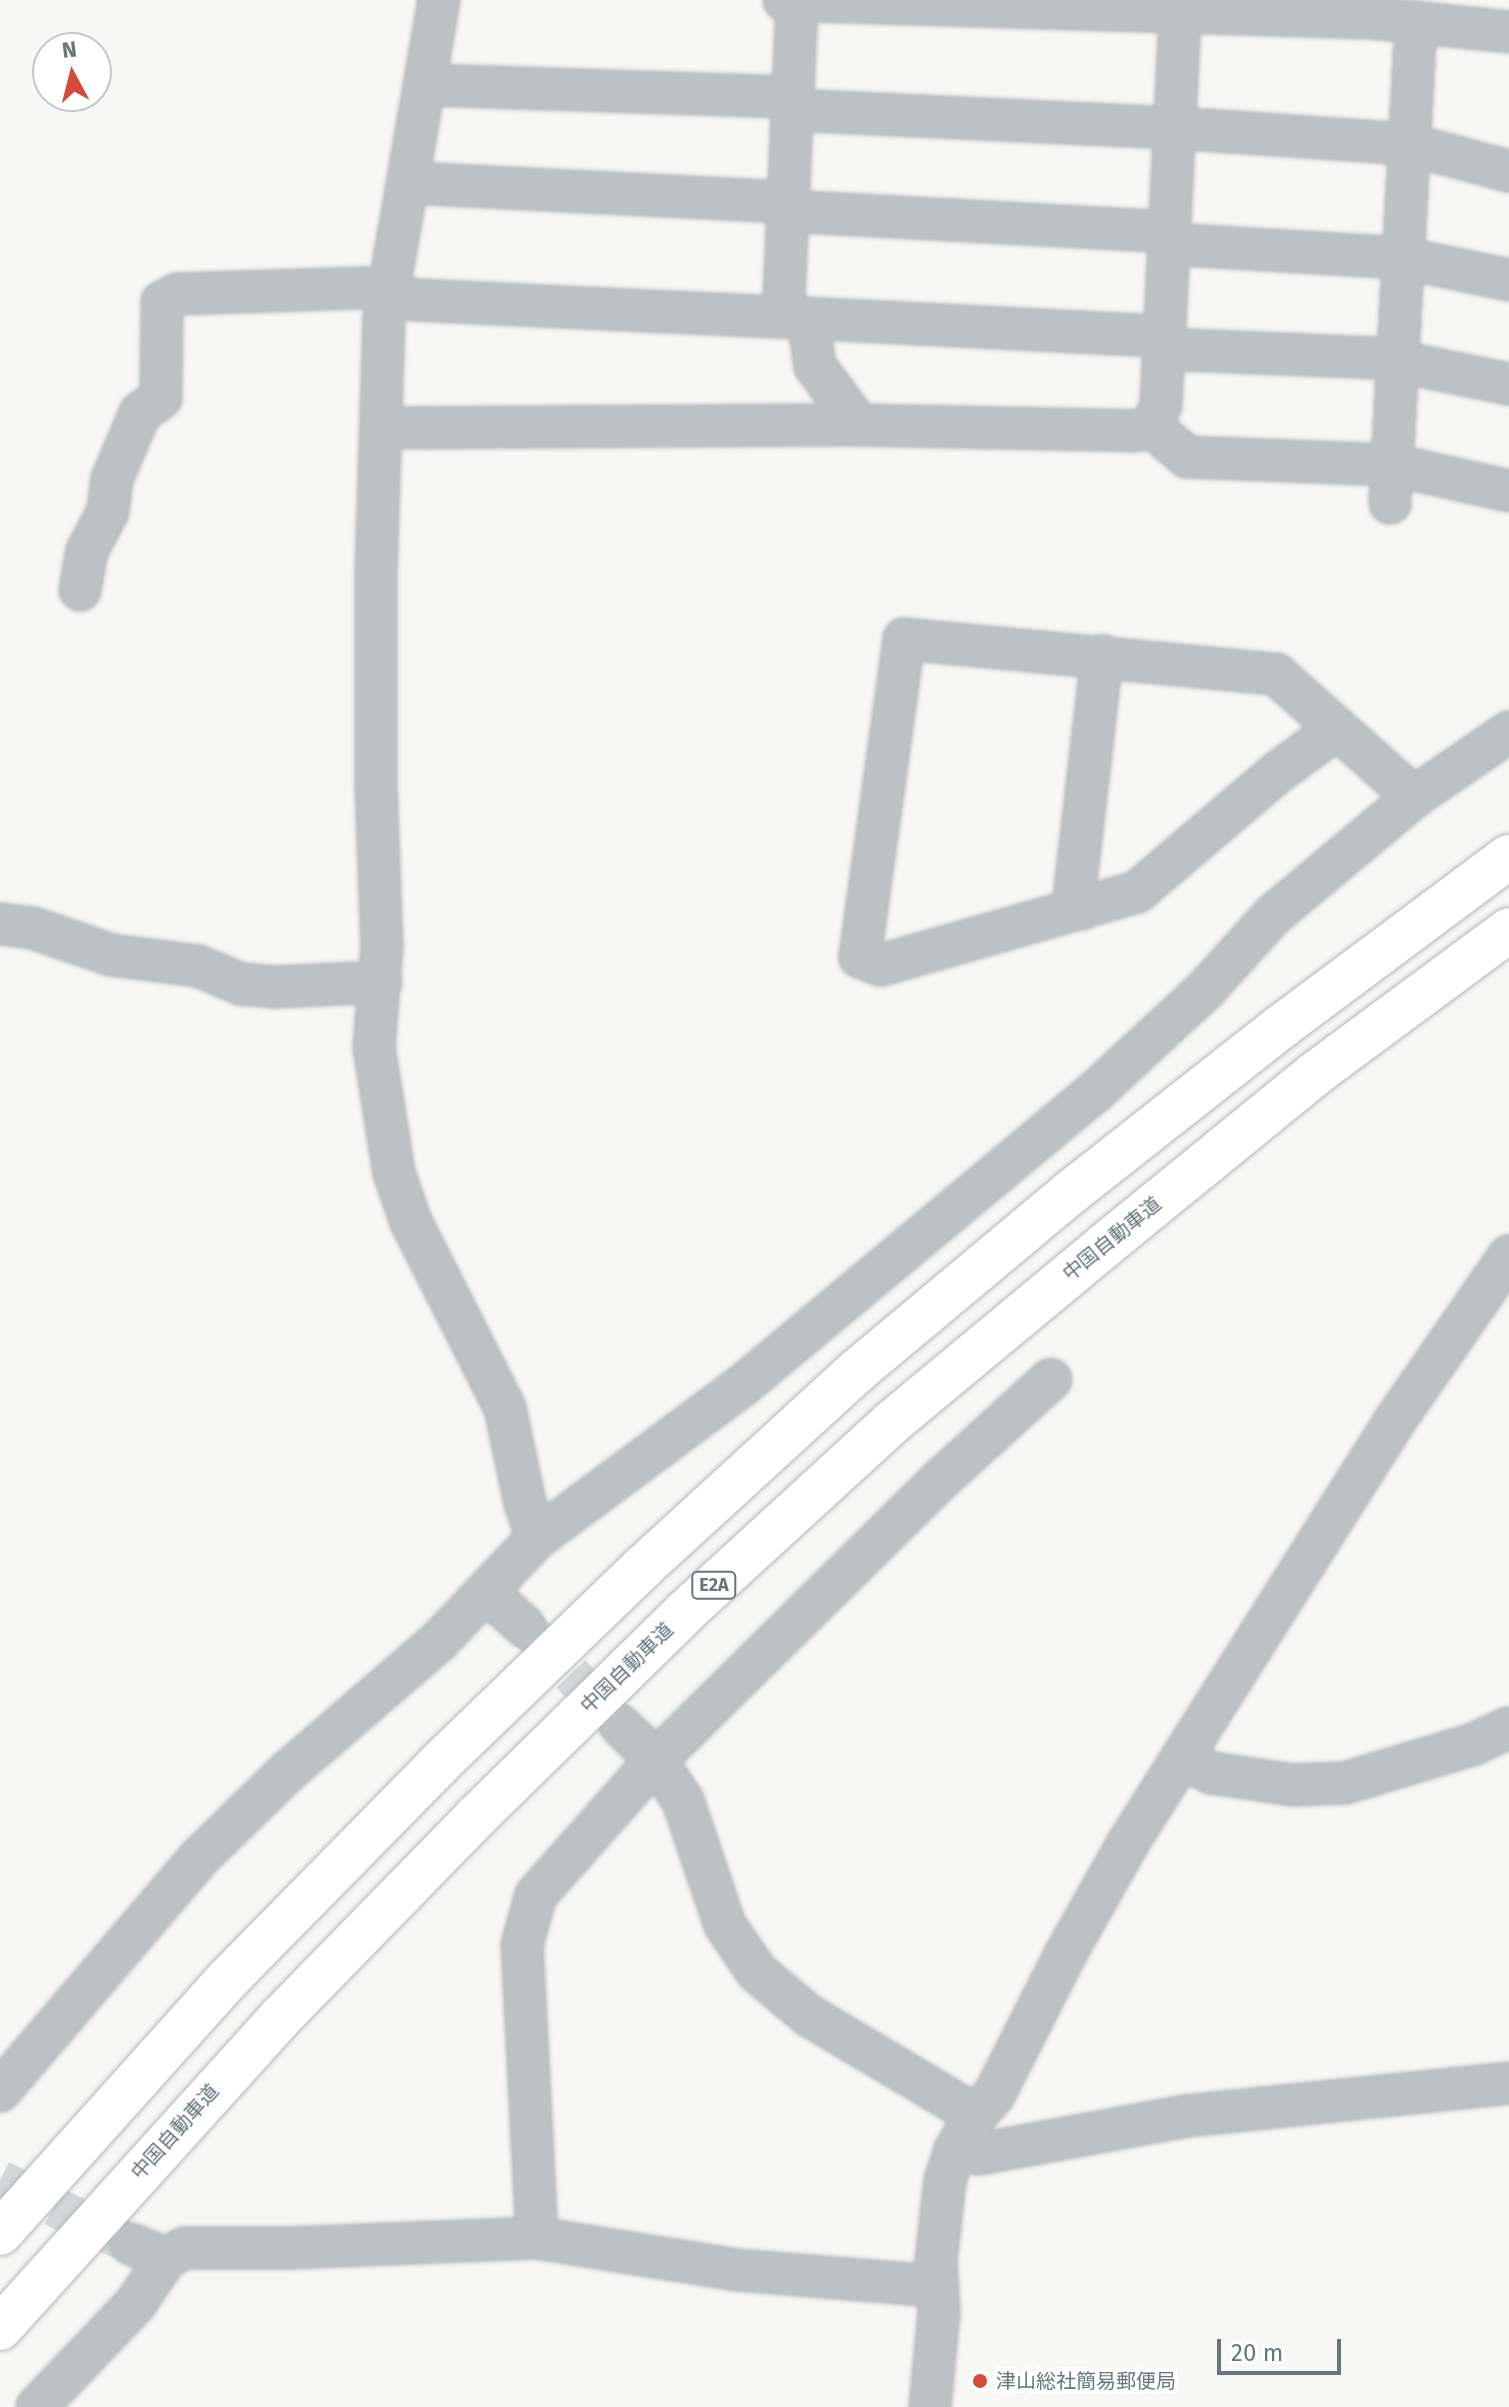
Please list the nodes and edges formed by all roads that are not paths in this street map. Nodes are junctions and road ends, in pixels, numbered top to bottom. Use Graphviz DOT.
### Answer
graph roads {
  1 [pos="439,0"];
  2 [pos="784,0"];
  3 [pos="797,1"];
  4 [pos="1372,9"];
  5 [pos="1180,11"];
  6 [pos="1416,22"];
  7 [pos="1509,32"];
  8 [pos="427,85"];
  9 [pos="792,103"];
  10 [pos="1174,128"];
  11 [pos="1408,144"];
  12 [pos="1509,171"];
  13 [pos="410,183"];
  14 [pos="786,207"];
  15 [pos="1168,238"];
  16 [pos="1403,258"];
  17 [pos="1509,280"];
  18 [pos="388,292"];
  19 [pos="795,318"];
  20 [pos="1164,343"];
  21 [pos="1398,361"];
  22 [pos="1509,384"];
  23 [pos="859,425"];
  24 [pos="1152,427"];
  25 [pos="383,428"];
  26 [pos="1392,484"];
  27 [pos="1509,491"];
  28 [pos="80,590"];
  29 [pos="1102,656"];
  30 [pos="1337,729"];
  31 [pos="1509,732"];
  32 [pos="1414,797"];
  33 [pos="1509,857"];
  34 [pos="1082,909"];
  35 [pos="0,924"];
  36 [pos="1509,930"];
  37 [pos="381,982"];
  38 [pos="1509,1256"];
  39 [pos="1051,1379"];
  40 [pos="537,1538"];
  41 [pos="487,1593"];
  42 [pos="524,1626"];
  43 [pos="621,1726"];
  44 [pos="1509,1728"];
  45 [pos="1182,1758"];
  46 [pos="656,1760"];
  47 [pos="1509,2083"];
  48 [pos="0,2091"];
  49 [pos="976,2115"];
  50 [pos="955,2150"];
  51 [pos="0,2233"];
  52 [pos="537,2238"];
  53 [pos="935,2286"];
  54 [pos="0,2328"];
  55 [pos="37,2407"];
  56 [pos="930,2407"];
  1 -- 8 [label="street"];
  2 -- 3 [label="street"];
  3 -- 5 [label="street"];
  3 -- 9 [label="street"];
  4 -- 5 [label="street"];
  4 -- 6 [label="street"];
  5 -- 10 [label="street"];
  6 -- 7 [label="street"];
  6 -- 11 [label="street"];
  8 -- 9 [label="street"];
  8 -- 13 [label="street"];
  9 -- 10 [label="street"];
  9 -- 14 [label="street"];
  10 -- 11 [label="street"];
  10 -- 15 [label="street"];
  11 -- 12 [label="street"];
  11 -- 16 [label="street"];
  13 -- 14 [label="street"];
  13 -- 18 [label="street"];
  14 -- 15 [label="street"];
  14 -- 19 [label="street"];
  15 -- 16 [label="street"];
  15 -- 20 [label="street"];
  16 -- 17 [label="street"];
  16 -- 21 [label="street"];
  18 -- 19 [label="street"];
  18 -- 25 [label="street"];
  18 -- 28 [label="street"];
  19 -- 20 [label="street"];
  19 -- 23 [label="street"];
  20 -- 21 [label="street"];
  20 -- 24 [label="street"];
  21 -- 22 [label="street"];
  21 -- 26 [label="street"];
  23 -- 24 [label="street"];
  23 -- 25 [label="street"];
  24 -- 26 [label="street"];
  25 -- 37 [label="street"];
  26 -- 27 [label="street"];
  29 -- 30 [label="street"];
  29 -- 34 [label="street"];
  29 -- 34 [label="street"];
  30 -- 32 [label="street"];
  30 -- 34 [label="street"];
  31 -- 32 [label="street"];
  32 -- 40 [label="street"];
  33 -- 51 [label="highway"];
  35 -- 37 [label="street"];
  36 -- 54 [label="highway, 中国自動車道 / E2A"];
  37 -- 40 [label="street"];
  38 -- 45 [label="street"];
  39 -- 46 [label="street"];
  40 -- 41 [label="street"];
  41 -- 42 [label="street"];
  41 -- 48 [label="street"];
  43 -- 46 [label="street"];
  44 -- 45 [label="street"];
  45 -- 49 [label="street"];
  46 -- 49 [label="street"];
  46 -- 52 [label="street"];
  47 -- 50 [label="street"];
  49 -- 50 [label="street"];
  50 -- 53 [label="street"];
  52 -- 53 [label="street"];
  52 -- 55 [label="street"];
  53 -- 56 [label="street"];
}
